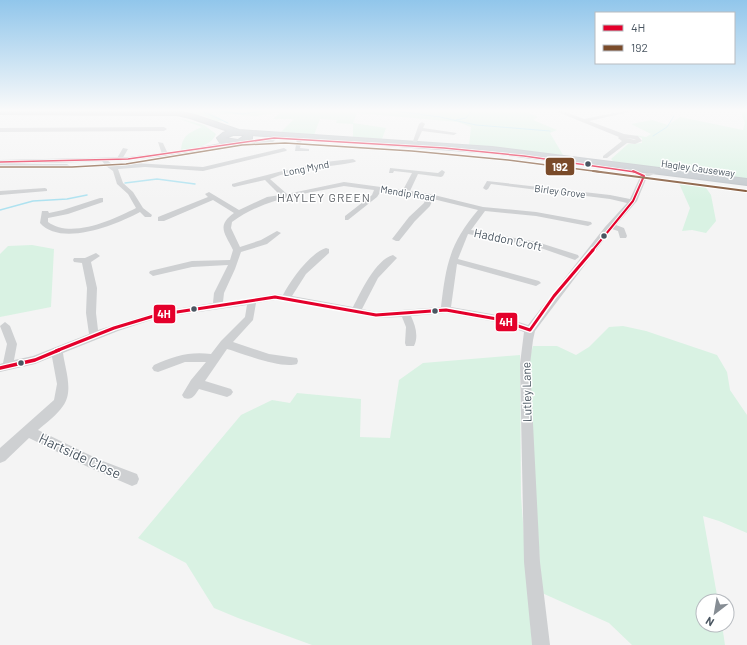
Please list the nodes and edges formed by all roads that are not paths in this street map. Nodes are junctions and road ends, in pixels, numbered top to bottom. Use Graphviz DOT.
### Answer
graph roads {
  1 [pos="217,140"];
  2 [pos="223,140"];
  3 [pos="242,140"];
  4 [pos="256,140"];
  5 [pos="273,140"];
  6 [pos="298,140"];
  7 [pos="317,140"];
  8 [pos="354,140"];
  9 [pos="415,140"];
  10 [pos="623,140"];
  11 [pos="239,142"];
  12 [pos="230,143"];
  13 [pos="414,143"];
  14 [pos="160,144"];
  15 [pos="201,148"];
  16 [pos="124,149"];
  17 [pos="308,150"];
  18 [pos="291,151"];
  19 [pos="165,154"];
  20 [pos="605,157"];
  21 [pos="119,160"];
  22 [pos="105,161"];
  23 [pos="0,162"];
  24 [pos="596,162"];
  25 [pos="349,163"];
  26 [pos="51,164"];
  27 [pos="612,164"];
  28 [pos="0,166"];
  29 [pos="67,166"];
  30 [pos="114,168"];
  31 [pos="630,170"];
  32 [pos="390,172"];
  33 [pos="416,172"];
  34 [pos="442,172"];
  35 [pos="654,173"];
  36 [pos="644,176"];
  37 [pos="266,178"];
  38 [pos="747,182"];
  39 [pos="488,183"];
  40 [pos="234,185"];
  41 [pos="747,186"];
  42 [pos="379,188"];
  43 [pos="46,190"];
  44 [pos="406,192"];
  45 [pos="0,193"];
  46 [pos="284,195"];
  47 [pos="430,196"];
  48 [pos="100,200"];
  49 [pos="632,202"];
  50 [pos="140,209"];
  51 [pos="483,209"];
  52 [pos="239,213"];
  53 [pos="148,215"];
  54 [pos="353,217"];
  55 [pos="161,219"];
  56 [pos="588,224"];
  57 [pos="611,226"];
  58 [pos="465,231"];
  59 [pos="277,233"];
  60 [pos="623,236"];
  61 [pos="408,238"];
  62 [pos="237,250"];
  63 [pos="326,251"];
  64 [pos="96,256"];
  65 [pos="574,257"];
  66 [pos="393,258"];
  67 [pos="452,260"];
  68 [pos="233,262"];
  69 [pos="158,271"];
  70 [pos="536,284"];
  71 [pos="286,298"];
  72 [pos="252,300"];
  73 [pos="218,306"];
  74 [pos="446,310"];
  75 [pos="355,312"];
  76 [pos="405,313"];
  77 [pos="530,330"];
  78 [pos="4,333"];
  79 [pos="94,336"];
  80 [pos="414,338"];
  81 [pos="225,344"];
  82 [pos="57,352"];
  83 [pos="213,359"];
  84 [pos="293,360"];
  85 [pos="4,367"];
  86 [pos="158,368"];
  87 [pos="195,383"];
  88 [pos="227,392"];
  89 [pos="188,395"];
  90 [pos="29,432"];
  91 [pos="0,457"];
  92 [pos="132,479"];
  93 [pos="541,645"];
  1 -- 15 [label="main road"];
  2 -- 12 [label="highway"];
  3 -- 11 [label="highway"];
  4 -- 11 [label="highway, Hagley Causeway"];
  5 -- 15 [label="street"];
  6 -- 18 [label="street"];
  7 -- 31 [label="highway, Hagley Causeway"];
  8 -- 13 [label="highway, Hagley Causeway"];
  9 -- 13 [label="street"];
  10 -- 20 [label="street"];
  11 -- 12 [label="highway, Hagley Causeway"];
  12 -- 15 [label="main road"];
  13 -- 24 [label="highway, Hagley Causeway"];
  14 -- 19 [label="street"];
  15 -- 19 [label="main road"];
  16 -- 21 [label="street"];
  17 -- 18 [label="street"];
  18 -- 30 [label="street"];
  19 -- 21 [label="main road"];
  20 -- 24 [label="street"];
  20 -- 27 [label="street"];
  21 -- 22 [label="main road"];
  22 -- 26 [label="main road"];
  22 -- 30 [label="street"];
  23 -- 26 [label="main road"];
  24 -- 27 [label="highway, Hagley Causeway"];
  25 -- 37 [label="street, Long Mynd"];
  26 -- 28 [label="street"];
  26 -- 29 [label="street"];
  27 -- 38 [label="highway, Hagley Causeway"];
  30 -- 50 [label="street"];
  31 -- 35 [label="highway, Hagley Causeway"];
  31 -- 36 [label="street"];
  32 -- 33 [label="street"];
  33 -- 34 [label="street"];
  33 -- 44 [label="street"];
  35 -- 36 [label="street"];
  35 -- 41 [label="highway, Hagley Causeway"];
  36 -- 49 [label="street, Lutley Lane"];
  37 -- 40 [label="street, Long Mynd"];
  37 -- 46 [label="street, Long Mynd"];
  39 -- 49 [label="street, Birley Grove"];
  42 -- 44 [label="street, Mendip Road"];
  42 -- 46 [label="street, Mendip Road"];
  42 -- 54 [label="street"];
  43 -- 45 [label="street"];
  44 -- 47 [label="street, Mendip Road"];
  46 -- 52 [label="street, Mendip Road"];
  47 -- 51 [label="street, Mendip Road"];
  47 -- 61 [label="street"];
  48 -- 50 [label="street"];
  49 -- 57 [label="street, Lutley Lane"];
  50 -- 53 [label="street"];
  51 -- 56 [label="street, Mendip Road"];
  51 -- 58 [label="street"];
  52 -- 55 [label="street"];
  52 -- 62 [label="street, Mendip Road"];
  57 -- 60 [label="street"];
  57 -- 77 [label="street, Lutley Lane"];
  58 -- 65 [label="street, Haddon Croft"];
  58 -- 67 [label="street"];
  59 -- 62 [label="street"];
  62 -- 68 [label="street"];
  63 -- 71 [label="street"];
  64 -- 79 [label="street"];
  66 -- 75 [label="street"];
  67 -- 70 [label="street"];
  67 -- 74 [label="street"];
  68 -- 69 [label="street"];
  68 -- 73 [label="street"];
  71 -- 72 [label="street"];
  71 -- 75 [label="street"];
  72 -- 73 [label="street"];
  72 -- 81 [label="street"];
  73 -- 79 [label="street"];
  74 -- 76 [label="street"];
  74 -- 77 [label="street"];
  75 -- 76 [label="street"];
  76 -- 80 [label="street"];
  77 -- 93 [label="street, Lutley Lane"];
  78 -- 85 [label="street"];
  79 -- 82 [label="street"];
  81 -- 83 [label="street"];
  81 -- 84 [label="street"];
  82 -- 85 [label="street"];
  82 -- 90 [label="street"];
  83 -- 86 [label="street"];
  83 -- 87 [label="street"];
  87 -- 88 [label="street"];
  87 -- 89 [label="street"];
  90 -- 91 [label="street"];
  90 -- 92 [label="street, Hartside Close"];
}
